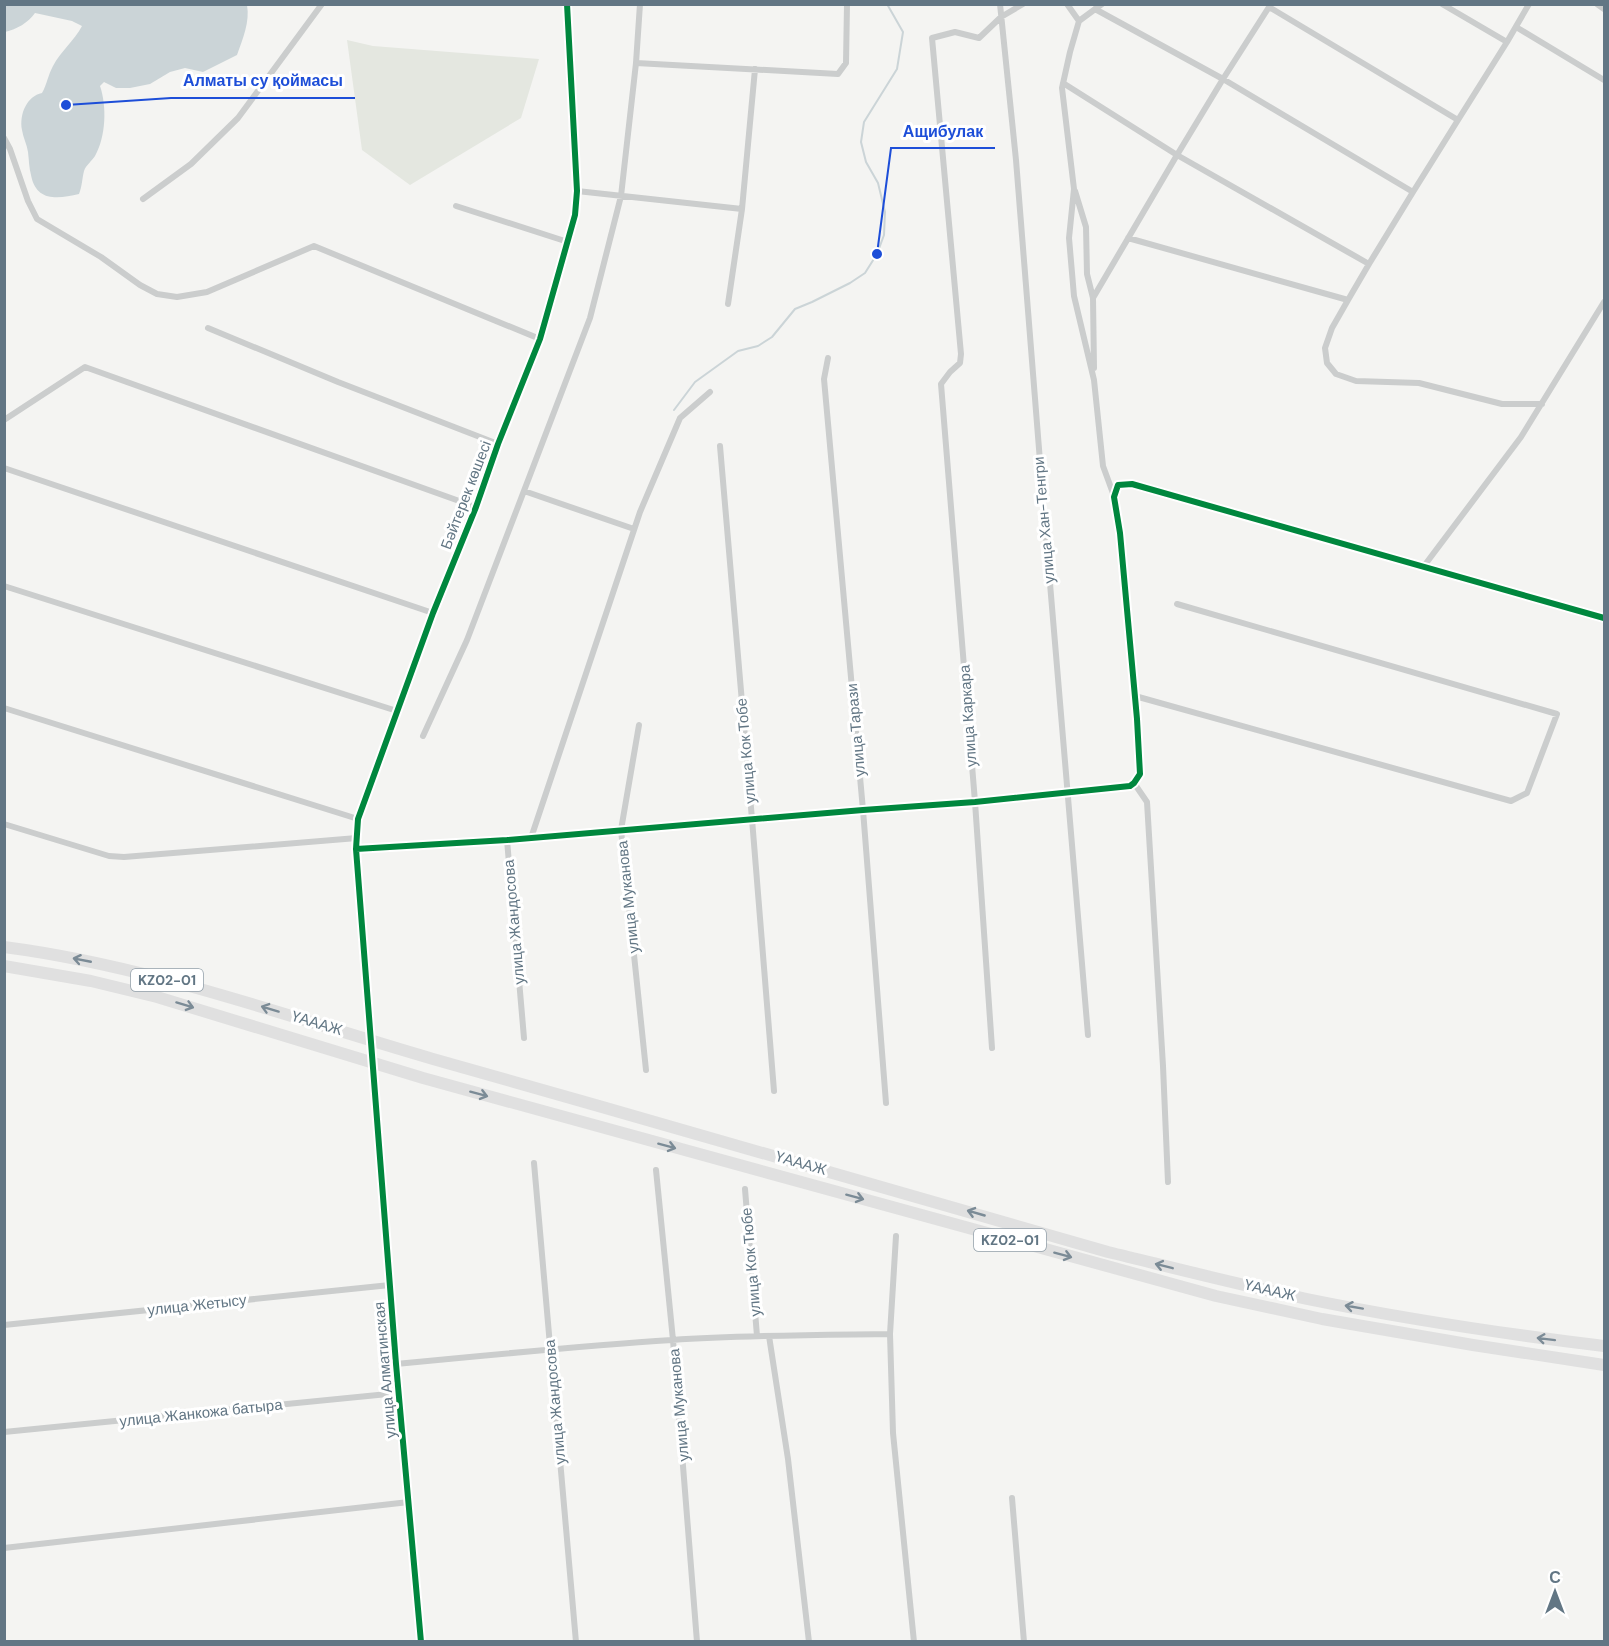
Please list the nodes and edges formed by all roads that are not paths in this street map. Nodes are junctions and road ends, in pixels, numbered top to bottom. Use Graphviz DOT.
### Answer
graph roads {
  1 [pos="322,4"];
  2 [pos="567,4"];
  3 [pos="640,4"];
  4 [pos="847,4"];
  5 [pos="1000,4"];
  6 [pos="1023,4"];
  7 [pos="1067,4"];
  8 [pos="1442,4"];
  9 [pos="1529,4"];
  10 [pos="1597,4"];
  11 [pos="1270,6"];
  12 [pos="1099,7"];
  13 [pos="1605,9"];
  14 [pos="1002,17"];
  15 [pos="1079,21"];
  16 [pos="1516,27"];
  17 [pos="1507,42"];
  18 [pos="636,63"];
  19 [pos="755,69"];
  20 [pos="1223,79"];
  21 [pos="1605,80"];
  22 [pos="1063,83"];
  23 [pos="1458,120"];
  24 [pos="4,138"];
  25 [pos="1178,155"];
  26 [pos="1074,189"];
  27 [pos="577,191"];
  28 [pos="1413,192"];
  29 [pos="621,196"];
  30 [pos="143,199"];
  31 [pos="456,206"];
  32 [pos="742,209"];
  33 [pos="1128,238"];
  34 [pos="568,242"];
  35 [pos="1369,264"];
  36 [pos="1093,298"];
  37 [pos="1348,300"];
  38 [pos="1605,302"];
  39 [pos="728,304"];
  40 [pos="1602,312"];
  41 [pos="208,328"];
  42 [pos="540,339"];
  43 [pos="828,358"];
  44 [pos="1094,380"];
  45 [pos="710,392"];
  46 [pos="1542,404"];
  47 [pos="4,420"];
  48 [pos="498,444"];
  49 [pos="720,446"];
  50 [pos="4,468"];
  51 [pos="524,491"];
  52 [pos="1114,497"];
  53 [pos="476,507"];
  54 [pos="634,530"];
  55 [pos="1424,566"];
  56 [pos="4,586"];
  57 [pos="1177,604"];
  58 [pos="433,613"];
  59 [pos="1605,618"];
  60 [pos="1135,696"];
  61 [pos="4,708"];
  62 [pos="397,711"];
  63 [pos="639,724"];
  64 [pos="423,736"];
  65 [pos="1134,783"];
  66 [pos="1067,793"];
  67 [pos="975,802"];
  68 [pos="863,810"];
  69 [pos="358,819"];
  70 [pos="752,819"];
  71 [pos="4,824"];
  72 [pos="621,830"];
  73 [pos="357,838"];
  74 [pos="531,838"];
  75 [pos="507,840"];
  76 [pos="356,849"];
  77 [pos="4,947"];
  78 [pos="4,966"];
  79 [pos="366,989"];
  80 [pos="1088,1035"];
  81 [pos="524,1038"];
  82 [pos="992,1048"];
  83 [pos="646,1070"];
  84 [pos="774,1091"];
  85 [pos="886,1103"];
  86 [pos="534,1162"];
  87 [pos="656,1170"];
  88 [pos="1168,1182"];
  89 [pos="745,1189"];
  90 [pos="896,1236"];
  91 [pos="390,1285"];
  92 [pos="4,1325"];
  93 [pos="890,1334"];
  94 [pos="757,1336"];
  95 [pos="769,1336"];
  96 [pos="674,1340"];
  97 [pos="1605,1347"];
  98 [pos="550,1349"];
  99 [pos="396,1364"];
  100 [pos="1605,1365"];
  101 [pos="398,1393"];
  102 [pos="4,1432"];
  103 [pos="1012,1498"];
  104 [pos="409,1502"];
  105 [pos="4,1548"];
  106 [pos="422,1641"];
  107 [pos="576,1641"];
  108 [pos="698,1641"];
  109 [pos="809,1641"];
  110 [pos="914,1641"];
  111 [pos="1024,1641"];
  1 -- 30 [label="street"];
  2 -- 27 [label="street, Бәйтерек көшесі"];
  3 -- 18 [label="street"];
  4 -- 19 [label="street"];
  5 -- 14 [label="street, улица Хан-Тенгри"];
  6 -- 14 [label="street"];
  7 -- 15 [label="street"];
  8 -- 17 [label="street"];
  9 -- 16 [label="street"];
  10 -- 13 [label="street"];
  11 -- 20 [label="street"];
  11 -- 23 [label="street"];
  12 -- 15 [label="street"];
  12 -- 20 [label="street"];
  14 -- 66 [label="street, улица Хан-Тенгри"];
  14 -- 67 [label="street, улица Каркара"];
  15 -- 22 [label="street"];
  16 -- 17 [label="street"];
  16 -- 21 [label="street"];
  17 -- 23 [label="street"];
  18 -- 19 [label="street"];
  18 -- 29 [label="street"];
  19 -- 32 [label="street"];
  20 -- 25 [label="street"];
  20 -- 28 [label="street"];
  22 -- 25 [label="street"];
  22 -- 26 [label="street"];
  23 -- 28 [label="street"];
  24 -- 42 [label="street"];
  25 -- 33 [label="street"];
  25 -- 35 [label="street"];
  26 -- 36 [label="street"];
  26 -- 44 [label="street"];
  27 -- 29 [label="street"];
  27 -- 34 [label="street, Бәйтерек көшесі"];
  28 -- 35 [label="street"];
  29 -- 32 [label="street"];
  29 -- 51 [label="street"];
  31 -- 34 [label="street"];
  32 -- 39 [label="street"];
  33 -- 36 [label="street"];
  33 -- 37 [label="street"];
  34 -- 42 [label="street, Бәйтерек көшесі"];
  35 -- 37 [label="street"];
  36 -- 44 [label="street"];
  37 -- 46 [label="street"];
  38 -- 40 [label="street"];
  40 -- 46 [label="street"];
  41 -- 48 [label="street"];
  42 -- 48 [label="street, Бәйтерек көшесі"];
  43 -- 68 [label="street, улица Тарази"];
  44 -- 52 [label="street"];
  45 -- 54 [label="street"];
  46 -- 55 [label="street"];
  47 -- 53 [label="street"];
  48 -- 53 [label="street, Бәйтерек көшесі"];
  49 -- 70 [label="street, улица Кок Тобе"];
  50 -- 58 [label="street"];
  51 -- 54 [label="street"];
  51 -- 64 [label="street"];
  52 -- 55 [label="street"];
  52 -- 60 [label="street"];
  53 -- 58 [label="street, Бәйтерек көшесі"];
  54 -- 74 [label="street"];
  55 -- 59 [label="street"];
  56 -- 62 [label="street"];
  57 -- 60 [label="street"];
  58 -- 62 [label="street, Бәйтерек көшесі"];
  60 -- 65 [label="street"];
  61 -- 69 [label="street"];
  62 -- 69 [label="street, Бәйтерек көшесі"];
  63 -- 72 [label="street, улица Муканова"];
  65 -- 66 [label="street"];
  65 -- 88 [label="street"];
  66 -- 67 [label="street"];
  66 -- 80 [label="street, улица Хан-Тенгри"];
  67 -- 68 [label="street"];
  67 -- 82 [label="street, улица Каркара"];
  68 -- 70 [label="street"];
  68 -- 85 [label="street, улица Тарази"];
  69 -- 73 [label="street, Бәйтерек көшесі"];
  70 -- 72 [label="street"];
  70 -- 84 [label="street, улица Кок Тобе"];
  71 -- 73 [label="street"];
  72 -- 74 [label="street"];
  72 -- 83 [label="street, улица Муканова"];
  73 -- 76 [label="street, Бәйтерек көшесі"];
  74 -- 75 [label="street"];
  75 -- 76 [label="street"];
  75 -- 81 [label="street, улица Жандосова"];
  76 -- 79 [label="street, Бәйтерек көшесі"];
  97 -- 77 [label="highway, ҮАААЖ / KZ02-01, one-way"];
  78 -- 100 [label="highway, ҮАААЖ / KZ02-01, one-way"];
  79 -- 91 [label="street, улица Алматинская"];
  86 -- 98 [label="street, улица Жандосова"];
  87 -- 96 [label="street, улица Муканова"];
  89 -- 94 [label="street, улица Кок Тюбе"];
  90 -- 93 [label="street"];
  91 -- 92 [label="street, улица Жетысу"];
  91 -- 99 [label="street, улица Алматинская"];
  93 -- 95 [label="street"];
  93 -- 110 [label="street"];
  94 -- 95 [label="street"];
  94 -- 96 [label="street"];
  95 -- 109 [label="street"];
  96 -- 98 [label="street"];
  96 -- 108 [label="street, улица Муканова"];
  98 -- 99 [label="street"];
  98 -- 107 [label="street, улица Жандосова"];
  99 -- 101 [label="street, улица Алматинская"];
  101 -- 102 [label="street, улица Жанкожа батыра"];
  101 -- 104 [label="street, улица Алматинская"];
  103 -- 111 [label="street"];
  104 -- 105 [label="street"];
  104 -- 106 [label="street, улица Алматинская"];
}
